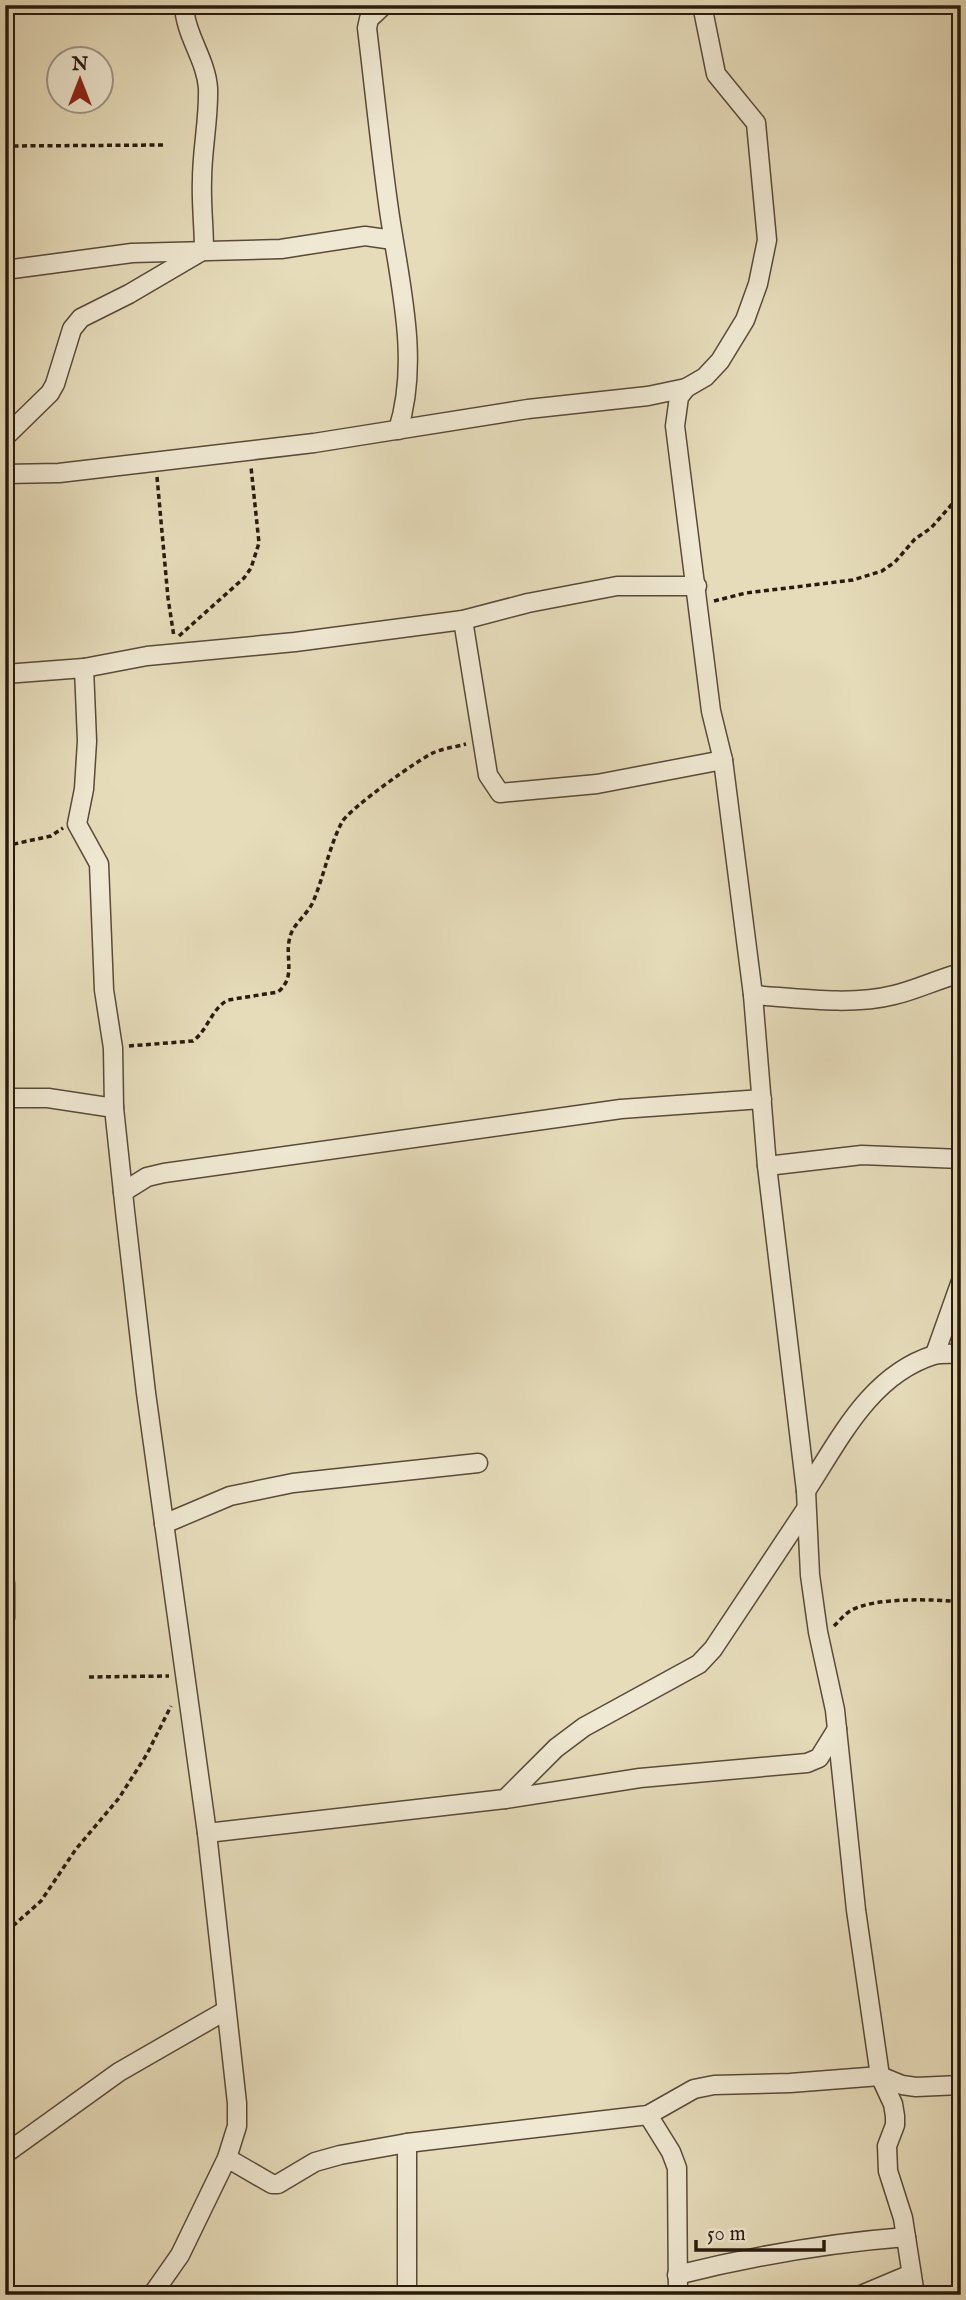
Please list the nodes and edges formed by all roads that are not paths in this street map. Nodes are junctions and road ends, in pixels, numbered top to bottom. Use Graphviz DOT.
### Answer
graph roads {
  1 [pos="184,5"];
  2 [pos="384,5"];
  3 [pos="702,5"];
  4 [pos="366,14"];
  5 [pos="393,240"];
  6 [pos="204,250"];
  7 [pos="5,270"];
  8 [pos="686,388"];
  9 [pos="648,396"];
  10 [pos="675,426"];
  11 [pos="398,430"];
  12 [pos="5,437"];
  13 [pos="5,474"];
  14 [pos="697,586"];
  15 [pos="463,620"];
  16 [pos="84,668"];
  17 [pos="5,674"];
  18 [pos="723,760"];
  19 [pos="961,973"];
  20 [pos="753,995"];
  21 [pos="5,1098"];
  22 [pos="762,1099"];
  23 [pos="114,1108"];
  24 [pos="120,1158"];
  25 [pos="961,1159"];
  26 [pos="767,1166"];
  27 [pos="147,1177"];
  28 [pos="123,1192"];
  29 [pos="961,1281"];
  30 [pos="935,1354"];
  31 [pos="961,1354"];
  32 [pos="478,1463"];
  33 [pos="806,1500"];
  34 [pos="164,1524"];
  35 [pos="5,1583"];
  36 [pos="5,1618"];
  37 [pos="837,1729"];
  38 [pos="505,1799"];
  39 [pos="207,1833"];
  40 [pos="225,2011"];
  41 [pos="880,2076"];
  42 [pos="961,2085"];
  43 [pos="648,2115"];
  44 [pos="407,2143"];
  45 [pos="5,2154"];
  46 [pos="227,2158"];
  47 [pos="906,2237"];
  48 [pos="911,2274"];
  49 [pos="677,2275"];
  50 [pos="152,2295"];
  51 [pos="407,2295"];
  52 [pos="678,2295"];
  53 [pos="861,2295"];
  54 [pos="915,2295"];
  1 -- 6 [label="street"];
  2 -- 4 [label="street"];
  3 -- 8 [label="street"];
  4 -- 5 [label="street"];
  5 -- 6 [label="street"];
  5 -- 11 [label="street"];
  6 -- 7 [label="street"];
  6 -- 12 [label="street"];
  8 -- 9 [label="street"];
  8 -- 10 [label="street"];
  9 -- 10 [label="street"];
  9 -- 11 [label="street"];
  10 -- 14 [label="street"];
  11 -- 13 [label="street"];
  14 -- 15 [label="street"];
  14 -- 18 [label="street"];
  15 -- 16 [label="street"];
  15 -- 18 [label="street"];
  16 -- 17 [label="street"];
  16 -- 23 [label="street"];
  18 -- 20 [label="street"];
  19 -- 20 [label="street"];
  20 -- 22 [label="street"];
  21 -- 23 [label="street"];
  22 -- 26 [label="street"];
  22 -- 27 [label="street"];
  23 -- 24 [label="street"];
  24 -- 27 [label="street"];
  24 -- 28 [label="street"];
  25 -- 26 [label="street"];
  26 -- 33 [label="street"];
  27 -- 28 [label="street"];
  28 -- 34 [label="street"];
  29 -- 30 [label="street"];
  30 -- 31 [label="street"];
  30 -- 33 [label="street"];
  32 -- 34 [label="street"];
  33 -- 37 [label="street"];
  33 -- 38 [label="street"];
  34 -- 39 [label="street"];
  35 -- 36 [label="street"];
  37 -- 38 [label="street"];
  37 -- 41 [label="street"];
  38 -- 39 [label="street"];
  39 -- 40 [label="street"];
  40 -- 45 [label="street"];
  40 -- 46 [label="street"];
  41 -- 42 [label="street"];
  41 -- 43 [label="street"];
  41 -- 47 [label="street"];
  43 -- 44 [label="street"];
  43 -- 49 [label="street"];
  44 -- 46 [label="street"];
  44 -- 51 [label="street"];
  46 -- 50 [label="street"];
  47 -- 48 [label="street"];
  47 -- 49 [label="street"];
  48 -- 53 [label="street"];
  48 -- 54 [label="street"];
  49 -- 52 [label="street"];
}
